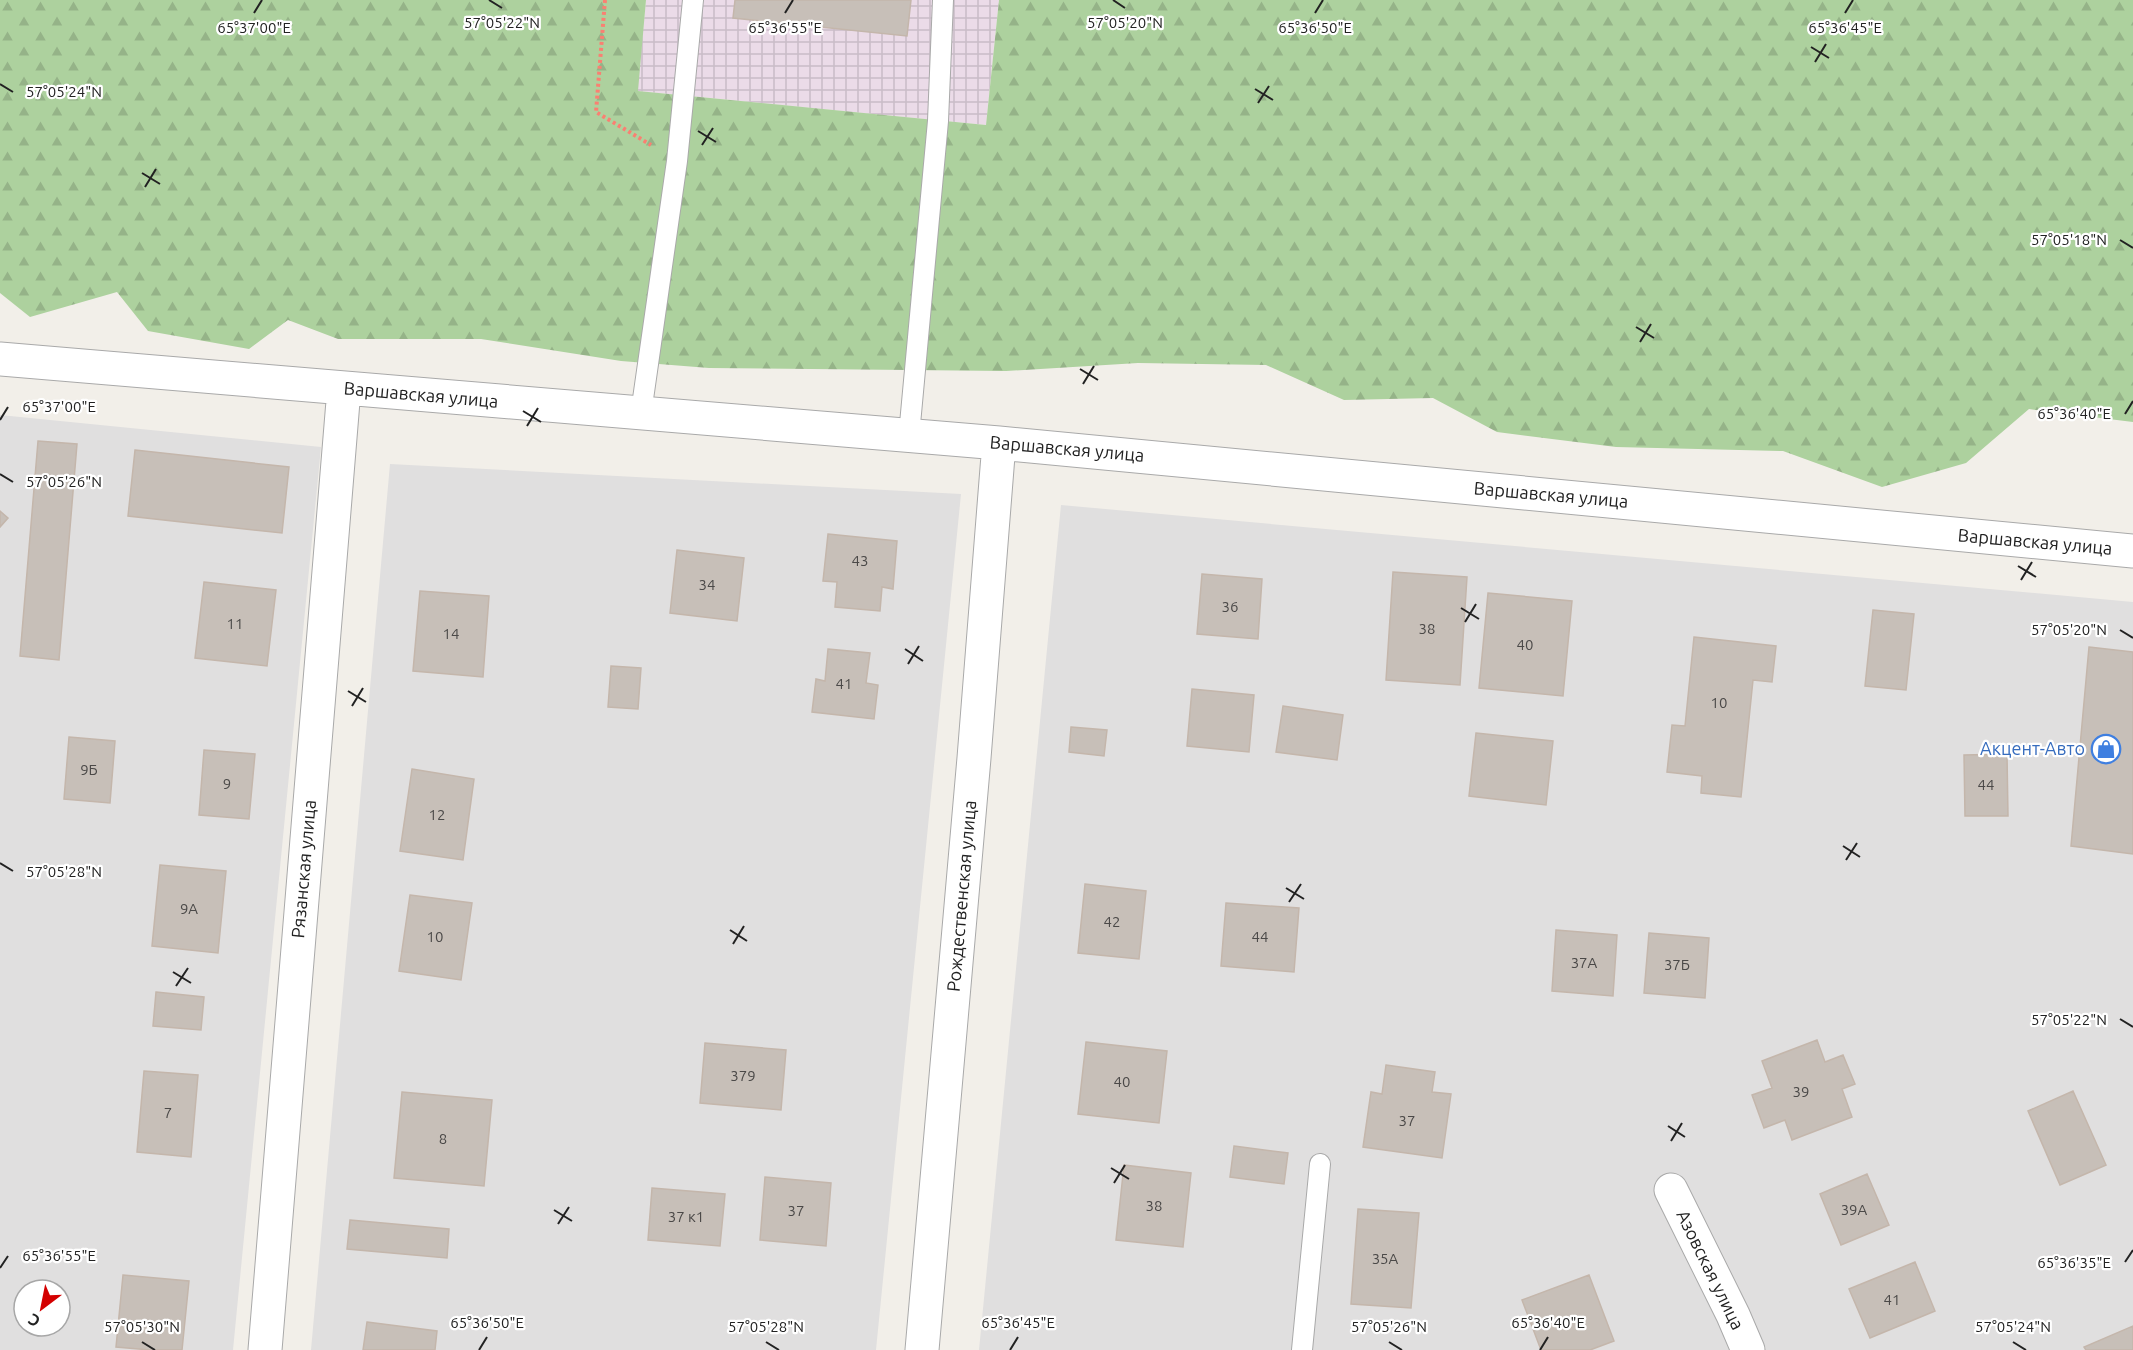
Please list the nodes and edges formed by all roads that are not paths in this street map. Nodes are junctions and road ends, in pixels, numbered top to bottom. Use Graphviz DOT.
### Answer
graph roads {
  1 [pos="693,0"];
  2 [pos="943,0"];
  3 [pos="0,359"];
  4 [pos="344,389"];
  5 [pos="641,413"];
  6 [pos="909,435"];
  7 [pos="999,443"];
  8 [pos="2133,551"];
  9 [pos="1320,1164"];
  10 [pos="1671,1190"];
  11 [pos="264,1350"];
  12 [pos="922,1350"];
  13 [pos="1302,1350"];
  14 [pos="1748,1350"];
  1 -- 5 [label="lane"];
  2 -- 6 [label="lane"];
  3 -- 4 [label="street, Варшавская улица"];
  4 -- 5 [label="street, Варшавская улица"];
  4 -- 11 [label="street, Рязанская улица"];
  5 -- 6 [label="street, Варшавская улица"];
  6 -- 7 [label="street, Варшавская улица"];
  7 -- 8 [label="street, Варшавская улица"];
  7 -- 12 [label="street, Рождественская улица"];
  9 -- 13 [label="lane"];
  10 -- 14 [label="street, Азовская улица"];
}
